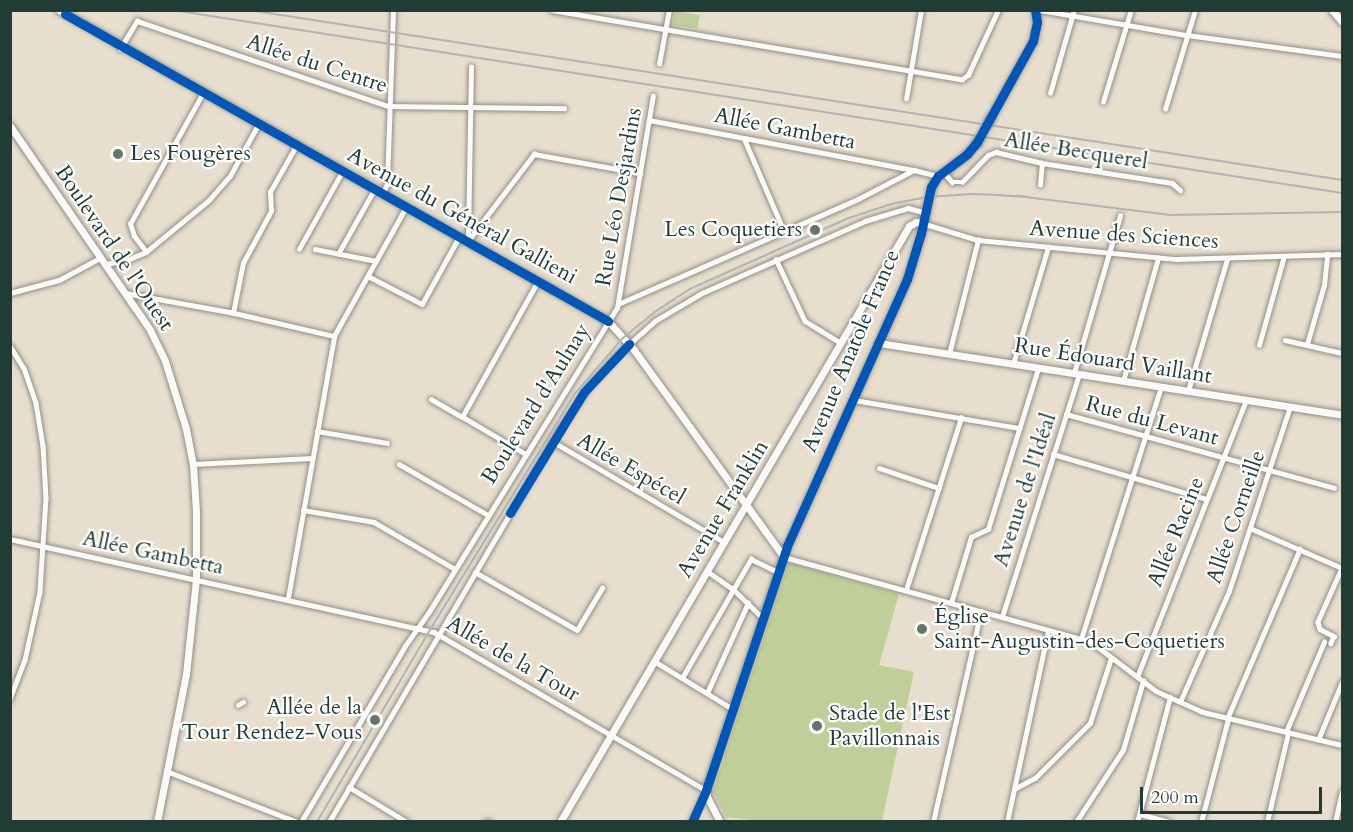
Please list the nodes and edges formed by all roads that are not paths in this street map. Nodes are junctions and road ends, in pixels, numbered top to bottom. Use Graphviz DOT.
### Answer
graph roads {
  1 [pos="52,10"];
  2 [pos="59,10"];
  3 [pos="393,10"];
  4 [pos="552,10"];
  5 [pos="669,10"];
  6 [pos="921,10"];
  7 [pos="998,10"];
  8 [pos="1035,10"];
  9 [pos="1040,10"];
  10 [pos="1131,10"];
  11 [pos="1195,10"];
  12 [pos="1332,10"];
  13 [pos="1073,13"];
  14 [pos="141,14"];
  15 [pos="137,21"];
  16 [pos="1342,22"];
  17 [pos="1127,25"];
  18 [pos="666,29"];
  19 [pos="1187,35"];
  20 [pos="121,48"];
  21 [pos="1342,56"];
  22 [pos="659,64"];
  23 [pos="471,68"];
  24 [pos="911,70"];
  25 [pos="203,93"];
  26 [pos="1050,93"];
  27 [pos="653,96"];
  28 [pos="906,99"];
  29 [pos="1103,102"];
  30 [pos="388,106"];
  31 [pos="471,108"];
  32 [pos="564,108"];
  33 [pos="1165,110"];
  34 [pos="649,120"];
  35 [pos="258,124"];
  36 [pos="10,126"];
  37 [pos="744,138"];
  38 [pos="296,146"];
  39 [pos="1042,163"];
  40 [pos="914,170"];
  41 [pos="342,172"];
  42 [pos="640,173"];
  43 [pos="941,174"];
  44 [pos="1040,185"];
  45 [pos="374,190"];
  46 [pos="1180,190"];
  47 [pos="382,194"];
  48 [pos="406,207"];
  49 [pos="924,212"];
  50 [pos="1120,216"];
  51 [pos="921,223"];
  52 [pos="783,231"];
  53 [pos="459,237"];
  54 [pos="978,240"];
  55 [pos="467,242"];
  56 [pos="1048,247"];
  57 [pos="299,249"];
  58 [pos="315,249"];
  59 [pos="146,252"];
  60 [pos="1109,253"];
  61 [pos="338,254"];
  62 [pos="1327,254"];
  63 [pos="1342,254"];
  64 [pos="1284,256"];
  65 [pos="1158,258"];
  66 [pos="776,259"];
  67 [pos="1227,259"];
  68 [pos="103,261"];
  69 [pos="376,261"];
  70 [pos="368,276"];
  71 [pos="538,281"];
  72 [pos="10,293"];
  73 [pos="125,293"];
  74 [pos="618,303"];
  75 [pos="233,313"];
  76 [pos="608,321"];
  77 [pos="334,336"];
  78 [pos="1285,340"];
  79 [pos="841,343"];
  80 [pos="879,343"];
  81 [pos="629,344"];
  82 [pos="1259,345"];
  83 [pos="1307,345"];
  84 [pos="10,346"];
  85 [pos="1342,353"];
  86 [pos="949,354"];
  87 [pos="1013,364"];
  88 [pos="1038,368"];
  89 [pos="1076,374"];
  90 [pos="1123,381"];
  91 [pos="1161,387"];
  92 [pos="1188,391"];
  93 [pos="431,399"];
  94 [pos="854,400"];
  95 [pos="1246,400"];
  96 [pos="1290,407"];
  97 [pos="1066,414"];
  98 [pos="1342,415"];
  99 [pos="462,417"];
  100 [pos="961,418"];
  101 [pos="1020,428"];
  102 [pos="317,431"];
  103 [pos="1146,436"];
  104 [pos="552,441"];
  105 [pos="387,443"];
  106 [pos="525,454"];
  107 [pos="1053,454"];
  108 [pos="312,458"];
  109 [pos="1224,458"];
  110 [pos="193,464"];
  111 [pos="399,464"];
  112 [pos="879,468"];
  113 [pos="1269,470"];
  114 [pos="1132,476"];
  115 [pos="939,488"];
  116 [pos="1334,488"];
  117 [pos="1207,499"];
  118 [pos="746,505"];
  119 [pos="303,510"];
  120 [pos="488,515"];
  121 [pos="1250,528"];
  122 [pos="10,539"];
  123 [pos="724,542"];
  124 [pos="45,546"];
  125 [pos="1300,549"];
  126 [pos="784,557"];
  127 [pos="455,569"];
  128 [pos="707,571"];
  129 [pos="475,572"];
  130 [pos="778,572"];
  131 [pos="196,579"];
  132 [pos="602,588"];
  133 [pos="734,590"];
  134 [pos="906,590"];
  135 [pos="288,598"];
  136 [pos="748,603"];
  137 [pos="951,603"];
  138 [pos="981,611"];
  139 [pos="1002,617"];
  140 [pos="763,618"];
  141 [pos="419,627"];
  142 [pos="1048,630"];
  143 [pos="439,634"];
  144 [pos="1081,639"];
  145 [pos="1324,642"];
  146 [pos="1331,643"];
  147 [pos="1112,658"];
  148 [pos="654,661"];
  149 [pos="1137,676"];
  150 [pos="682,678"];
  151 [pos="1143,681"];
  152 [pos="1342,682"];
  153 [pos="707,693"];
  154 [pos="11,696"];
  155 [pos="1170,698"];
  156 [pos="1180,702"];
  157 [pos="733,709"];
  158 [pos="1228,719"];
  159 [pos="1287,732"];
  160 [pos="611,736"];
  161 [pos="1318,740"];
  162 [pos="1342,745"];
  163 [pos="169,772"];
  164 [pos="349,787"];
  165 [pos="1014,789"];
  166 [pos="706,790"];
  167 [pos="1342,792"];
  168 [pos="1140,814"];
  169 [pos="157,822"];
  170 [pos="299,822"];
  171 [pos="329,822"];
  172 [pos="407,822"];
  173 [pos="560,822"];
  174 [pos="692,822"];
  175 [pos="720,822"];
  176 [pos="933,822"];
  177 [pos="1007,822"];
  178 [pos="1076,822"];
  179 [pos="1137,822"];
  180 [pos="1169,822"];
  181 [pos="1201,822"];
  182 [pos="1267,822"];
  183 [pos="1335,822"];
  1 -- 20 [label="street, Avenue du Général Gallieni"];
  2 -- 20 [label="street, Avenue du Général Gallieni"];
  3 -- 30 [label="street"];
  4 -- 18 [label="street"];
  5 -- 18 [label="street"];
  6 -- 24 [label="street"];
  7 -- 24 [label="street"];
  8 -- 43 [label="street, Avenue Anatole France, bridge"];
  9 -- 13 [label="street"];
  10 -- 17 [label="street"];
  11 -- 19 [label="street"];
  12 -- 16 [label="street"];
  13 -- 17 [label="street"];
  13 -- 26 [label="street"];
  14 -- 15 [label="street"];
  15 -- 20 [label="street"];
  15 -- 30 [label="street, Allée du Centre"];
  17 -- 19 [label="street"];
  17 -- 29 [label="street"];
  18 -- 22 [label="street"];
  18 -- 24 [label="street"];
  19 -- 21 [label="street"];
  19 -- 33 [label="street"];
  20 -- 25 [label="street, Avenue du Général Gallieni"];
  23 -- 31 [label="street"];
  24 -- 28 [label="street"];
  25 -- 35 [label="street, Avenue du Général Gallieni"];
  25 -- 59 [label="street"];
  27 -- 34 [label="street, Rue Léo Desjardins"];
  30 -- 31 [label="street, Allée du Centre"];
  30 -- 47 [label="street"];
  31 -- 32 [label="street, Allée du Centre"];
  31 -- 55 [label="street"];
  34 -- 37 [label="street, Allée Gambetta"];
  34 -- 42 [label="street, Rue Léo Desjardins"];
  35 -- 38 [label="street, Avenue du Général Gallieni"];
  35 -- 59 [label="street"];
  36 -- 68 [label="street, Boulevard de l'Ouest"];
  37 -- 40 [label="street, Allée Gambetta"];
  37 -- 52 [label="street"];
  38 -- 41 [label="street, Avenue du Général Gallieni"];
  38 -- 75 [label="street"];
  39 -- 43 [label="street, Allée Becquerel"];
  39 -- 44 [label="street"];
  39 -- 46 [label="street, Allée Becquerel"];
  40 -- 43 [label="street"];
  40 -- 52 [label="street"];
  41 -- 45 [label="street, Avenue du Général Gallieni"];
  41 -- 57 [label="street"];
  42 -- 55 [label="street"];
  42 -- 74 [label="street, Rue Léo Desjardins"];
  43 -- 49 [label="street, Avenue Anatole France"];
  45 -- 47 [label="street, Avenue du Général Gallieni"];
  45 -- 61 [label="street"];
  47 -- 48 [label="street, Avenue du Général Gallieni"];
  48 -- 53 [label="street, Avenue du Général Gallieni"];
  48 -- 69 [label="street"];
  49 -- 51 [label="street, Avenue Anatole France"];
  49 -- 66 [label="street, Boulevard d'Aulnay"];
  50 -- 60 [label="street, Avenue de l'Idéal"];
  51 -- 54 [label="street, Avenue des Sciences"];
  51 -- 79 [label="street, Avenue Franklin"];
  51 -- 80 [label="street, Avenue Anatole France"];
  52 -- 74 [label="street"];
  53 -- 55 [label="street, Avenue du Général Gallieni"];
  53 -- 70 [label="street"];
  54 -- 56 [label="street, Avenue des Sciences"];
  54 -- 86 [label="street"];
  55 -- 71 [label="street, Avenue du Général Gallieni"];
  56 -- 60 [label="street, Avenue des Sciences"];
  56 -- 87 [label="street"];
  58 -- 61 [label="street"];
  59 -- 68 [label="street"];
  60 -- 65 [label="street, Avenue des Sciences"];
  60 -- 89 [label="street, Avenue de l'Idéal"];
  61 -- 69 [label="street"];
  62 -- 63 [label="street, Avenue des Sciences"];
  62 -- 64 [label="street, Avenue des Sciences"];
  62 -- 83 [label="street"];
  64 -- 67 [label="street, Avenue des Sciences"];
  64 -- 82 [label="street"];
  65 -- 67 [label="street, Avenue des Sciences"];
  65 -- 90 [label="street"];
  66 -- 79 [label="street"];
  66 -- 81 [label="street, Boulevard d'Aulnay"];
  67 -- 92 [label="street"];
  68 -- 72 [label="street"];
  68 -- 73 [label="street, Boulevard de l'Ouest"];
  69 -- 70 [label="street"];
  70 -- 77 [label="street"];
  71 -- 76 [label="street, Avenue du Général Gallieni"];
  71 -- 99 [label="street"];
  73 -- 75 [label="street"];
  73 -- 110 [label="street, Boulevard de l'Ouest"];
  74 -- 76 [label="street, Boulevard d'Aulnay"];
  75 -- 77 [label="street"];
  76 -- 81 [label="street, Avenue du Général Gallieni"];
  76 -- 106 [label="street, Boulevard d'Aulnay"];
  77 -- 102 [label="street"];
  78 -- 83 [label="street"];
  79 -- 118 [label="street, Avenue Franklin"];
  80 -- 86 [label="street, Rue Édouard Vaillant"];
  80 -- 94 [label="street, Avenue Anatole France"];
  81 -- 104 [label="street, Boulevard d'Aulnay"];
  81 -- 118 [label="street, Avenue du Général Gallieni"];
  83 -- 85 [label="street"];
  84 -- 124 [label="street"];
  86 -- 87 [label="street, Rue Édouard Vaillant"];
  87 -- 88 [label="street, Rue Édouard Vaillant"];
  88 -- 89 [label="street, Rue Édouard Vaillant"];
  88 -- 101 [label="street"];
  89 -- 90 [label="street, Rue Édouard Vaillant"];
  89 -- 97 [label="street, Avenue de l'Idéal"];
  90 -- 91 [label="street, Rue Édouard Vaillant"];
  91 -- 92 [label="street, Rue Édouard Vaillant"];
  91 -- 103 [label="street"];
  92 -- 95 [label="street, Rue Édouard Vaillant"];
  93 -- 99 [label="street"];
  94 -- 100 [label="street"];
  94 -- 126 [label="street, Avenue Anatole France"];
  95 -- 96 [label="street, Rue Édouard Vaillant"];
  95 -- 109 [label="street, Allée Racine"];
  96 -- 98 [label="street, Rue Édouard Vaillant"];
  96 -- 113 [label="street, Allée Corneille"];
  97 -- 103 [label="street, Rue du Levant"];
  97 -- 107 [label="street, Avenue de l'Idéal"];
  99 -- 106 [label="street"];
  100 -- 101 [label="street"];
  100 -- 115 [label="street"];
  101 -- 137 [label="street"];
  102 -- 105 [label="street"];
  102 -- 108 [label="street"];
  103 -- 109 [label="street, Rue du Levant"];
  103 -- 114 [label="street"];
  104 -- 123 [label="street, Allée Espécel"];
  104 -- 129 [label="street, Boulevard d'Aulnay"];
  106 -- 120 [label="street, Boulevard d'Aulnay"];
  107 -- 114 [label="street"];
  107 -- 139 [label="street, Avenue de l'Idéal"];
  108 -- 110 [label="street"];
  108 -- 119 [label="street"];
  109 -- 113 [label="street, Rue du Levant"];
  109 -- 117 [label="street, Allée Racine"];
  110 -- 131 [label="street, Boulevard de l'Ouest"];
  111 -- 120 [label="street"];
  112 -- 115 [label="street"];
  113 -- 116 [label="street, Rue du Levant"];
  113 -- 121 [label="street, Allée Corneille"];
  114 -- 117 [label="street"];
  114 -- 144 [label="street"];
  115 -- 134 [label="street"];
  117 -- 149 [label="street, Allée Racine"];
  118 -- 123 [label="street, Avenue Franklin"];
  118 -- 126 [label="street, Avenue du Général Gallieni"];
  119 -- 127 [label="street"];
  119 -- 135 [label="street"];
  120 -- 127 [label="street, Boulevard d'Aulnay"];
  121 -- 125 [label="street"];
  121 -- 156 [label="street, Allée Corneille"];
  122 -- 124 [label="street, Allée Gambetta"];
  123 -- 128 [label="street, Avenue Franklin"];
  124 -- 131 [label="street, Allée Gambetta"];
  124 -- 154 [label="street"];
  125 -- 146 [label="street"];
  125 -- 158 [label="street"];
  126 -- 130 [label="street, Avenue Anatole France"];
  126 -- 134 [label="street"];
  127 -- 141 [label="street, Boulevard d'Aulnay"];
  128 -- 133 [label="street"];
  128 -- 148 [label="street, Avenue Franklin"];
  129 -- 132 [label="street"];
  129 -- 143 [label="street, Boulevard d'Aulnay"];
  130 -- 133 [label="street"];
  130 -- 140 [label="street, Avenue Anatole France"];
  131 -- 135 [label="street, Allée Gambetta"];
  131 -- 163 [label="street, Boulevard de l'Ouest"];
  133 -- 136 [label="street"];
  133 -- 150 [label="street"];
  134 -- 137 [label="street"];
  135 -- 141 [label="street, Allée de la Tour"];
  136 -- 140 [label="street"];
  136 -- 153 [label="street"];
  137 -- 138 [label="street"];
  138 -- 139 [label="street"];
  138 -- 176 [label="street"];
  139 -- 142 [label="street"];
  140 -- 157 [label="street, Avenue Anatole France"];
  141 -- 143 [label="street, Allée de la Tour"];
  141 -- 170 [label="street, Boulevard d'Aulnay"];
  142 -- 144 [label="street"];
  142 -- 165 [label="street"];
  143 -- 160 [label="street, Allée de la Tour"];
  143 -- 164 [label="street, Boulevard d'Aulnay"];
  144 -- 147 [label="street"];
  145 -- 159 [label="street"];
  147 -- 149 [label="street"];
  147 -- 165 [label="street"];
  148 -- 150 [label="street"];
  148 -- 160 [label="street, Avenue Franklin"];
  149 -- 151 [label="street"];
  150 -- 153 [label="street"];
  151 -- 155 [label="street"];
  151 -- 178 [label="street"];
  152 -- 161 [label="street"];
  153 -- 157 [label="street"];
  155 -- 156 [label="street"];
  155 -- 168 [label="street"];
  156 -- 158 [label="street"];
  157 -- 166 [label="street, Avenue Anatole France"];
  158 -- 159 [label="street"];
  158 -- 181 [label="street"];
  159 -- 161 [label="street"];
  159 -- 182 [label="street"];
  160 -- 166 [label="street, Allée de la Tour"];
  160 -- 173 [label="street, Avenue Franklin"];
  161 -- 162 [label="street"];
  163 -- 169 [label="street, Boulevard de l'Ouest"];
  163 -- 170 [label="street"];
  164 -- 171 [label="street, Boulevard d'Aulnay"];
  164 -- 172 [label="street"];
  165 -- 177 [label="street"];
  166 -- 174 [label="street"];
  166 -- 175 [label="street"];
  167 -- 183 [label="street"];
  168 -- 179 [label="street"];
  168 -- 180 [label="street"];
}
